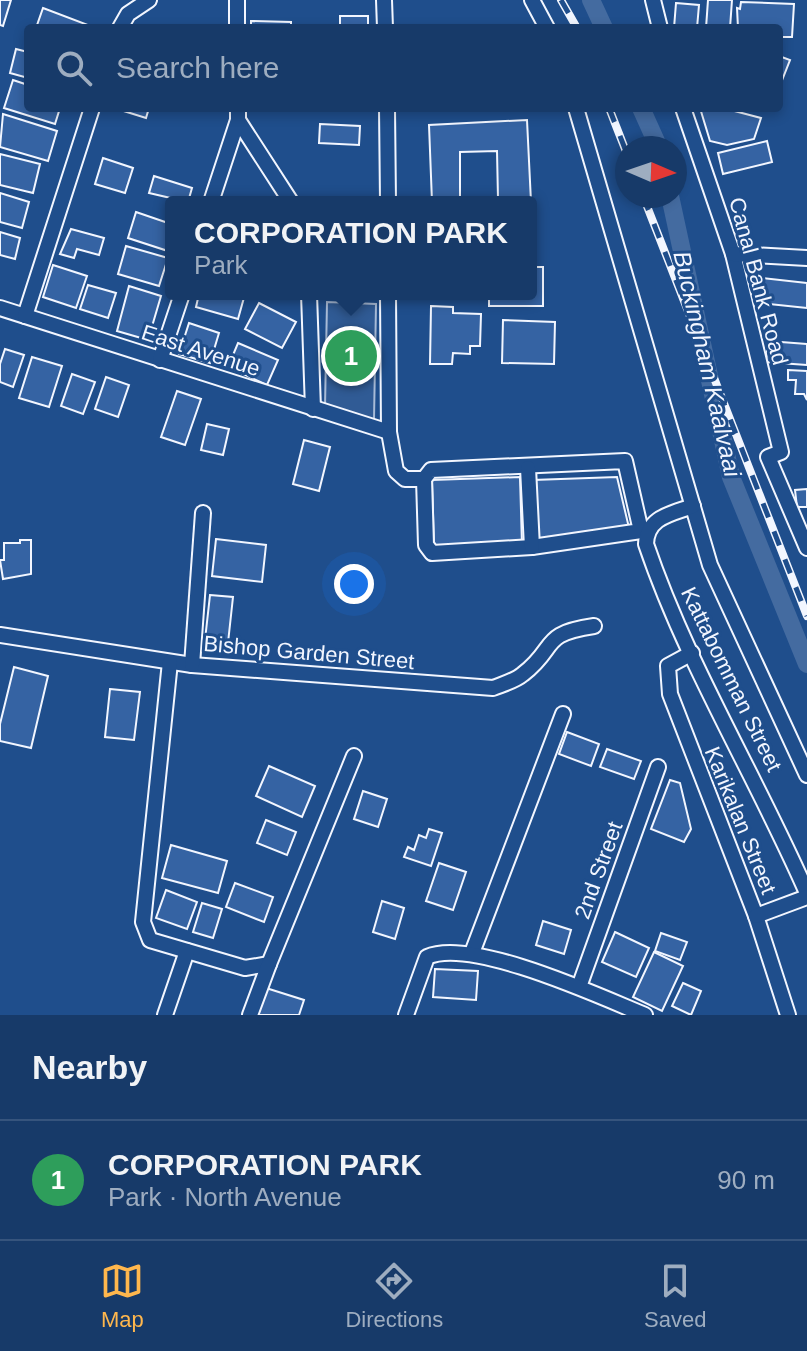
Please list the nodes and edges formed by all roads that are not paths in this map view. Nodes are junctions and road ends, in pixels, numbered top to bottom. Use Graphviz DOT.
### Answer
graph roads {
  1 [pos="149,0"];
  2 [pos="237,0"];
  3 [pos="384,0"];
  4 [pos="532,0"];
  5 [pos="653,0"];
  6 [pos="122,24"];
  7 [pos="237,24"];
  8 [pos="385,24"];
  9 [pos="545,24"];
  10 [pos="659,24"];
  11 [pos="91,112"];
  12 [pos="387,112"];
  13 [pos="577,112"];
  14 [pos="684,112"];
  15 [pos="238,114"];
  16 [pos="213,196"];
  17 [pos="287,196"];
  18 [pos="388,196"];
  19 [pos="733,254"];
  20 [pos="807,258"];
  21 [pos="180,300"];
  22 [pos="309,300"];
  23 [pos="388,300"];
  24 [pos="0,308"];
  25 [pos="25,316"];
  26 [pos="160,360"];
  27 [pos="313,409"];
  28 [pos="389,432"];
  29 [pos="528,468"];
  30 [pos="424,479"];
  31 [pos="693,506"];
  32 [pos="203,513"];
  33 [pos="532,547"];
  34 [pos="807,548"];
  35 [pos="594,626"];
  36 [pos="0,635"];
  37 [pos="692,653"];
  38 [pos="170,662"];
  39 [pos="192,665"];
  40 [pos="563,714"];
  41 [pos="354,756"];
  42 [pos="658,767"];
  43 [pos="807,775"];
  44 [pos="807,895"];
  45 [pos="756,916"];
  46 [pos="187,951"];
  47 [pos="472,953"];
  48 [pos="269,964"];
  49 [pos="579,987"];
  50 [pos="165,1015"];
  51 [pos="250,1015"];
  52 [pos="406,1015"];
  53 [pos="645,1015"];
  54 [pos="788,1015"];
  1 -- 6 [label="street"];
  2 -- 7 [label="street"];
  3 -- 8 [label="street"];
  4 -- 9 [label="street"];
  5 -- 10 [label="street"];
  11 -- 25 [label="street"];
  12 -- 18 [label="street"];
  13 -- 31 [label="street"];
  14 -- 19 [label="street, Canal Bank Road"];
  15 -- 16 [label="street"];
  15 -- 17 [label="street"];
  19 -- 20 [label="street"];
  19 -- 34 [label="street, Canal Bank Road"];
  21 -- 26 [label="street"];
  22 -- 27 [label="street"];
  23 -- 28 [label="street"];
  24 -- 25 [label="street, East Avenue"];
  25 -- 26 [label="street, East Avenue"];
  26 -- 27 [label="street, East Avenue"];
  27 -- 28 [label="street, East Avenue"];
  28 -- 30 [label="street"];
  29 -- 30 [label="street"];
  29 -- 33 [label="street"];
  29 -- 33 [label="street"];
  30 -- 33 [label="street"];
  31 -- 37 [label="street, Kattabomman Street"];
  31 -- 43 [label="street"];
  32 -- 39 [label="street"];
  35 -- 39 [label="street, Bishop Garden Street"];
  36 -- 38 [label="street, Bishop Garden Street"];
  37 -- 44 [label="street, Kattabomman Street"];
  37 -- 45 [label="street, Karikalan Street"];
  38 -- 39 [label="street, Bishop Garden Street"];
  38 -- 46 [label="street"];
  40 -- 47 [label="street"];
  41 -- 48 [label="street"];
  42 -- 49 [label="street, 2nd Street"];
  44 -- 45 [label="street"];
  45 -- 54 [label="street, Karikalan Street"];
  46 -- 48 [label="street"];
  46 -- 50 [label="street"];
  47 -- 49 [label="street"];
  47 -- 52 [label="street"];
  48 -- 51 [label="street"];
  49 -- 53 [label="street"];
}
